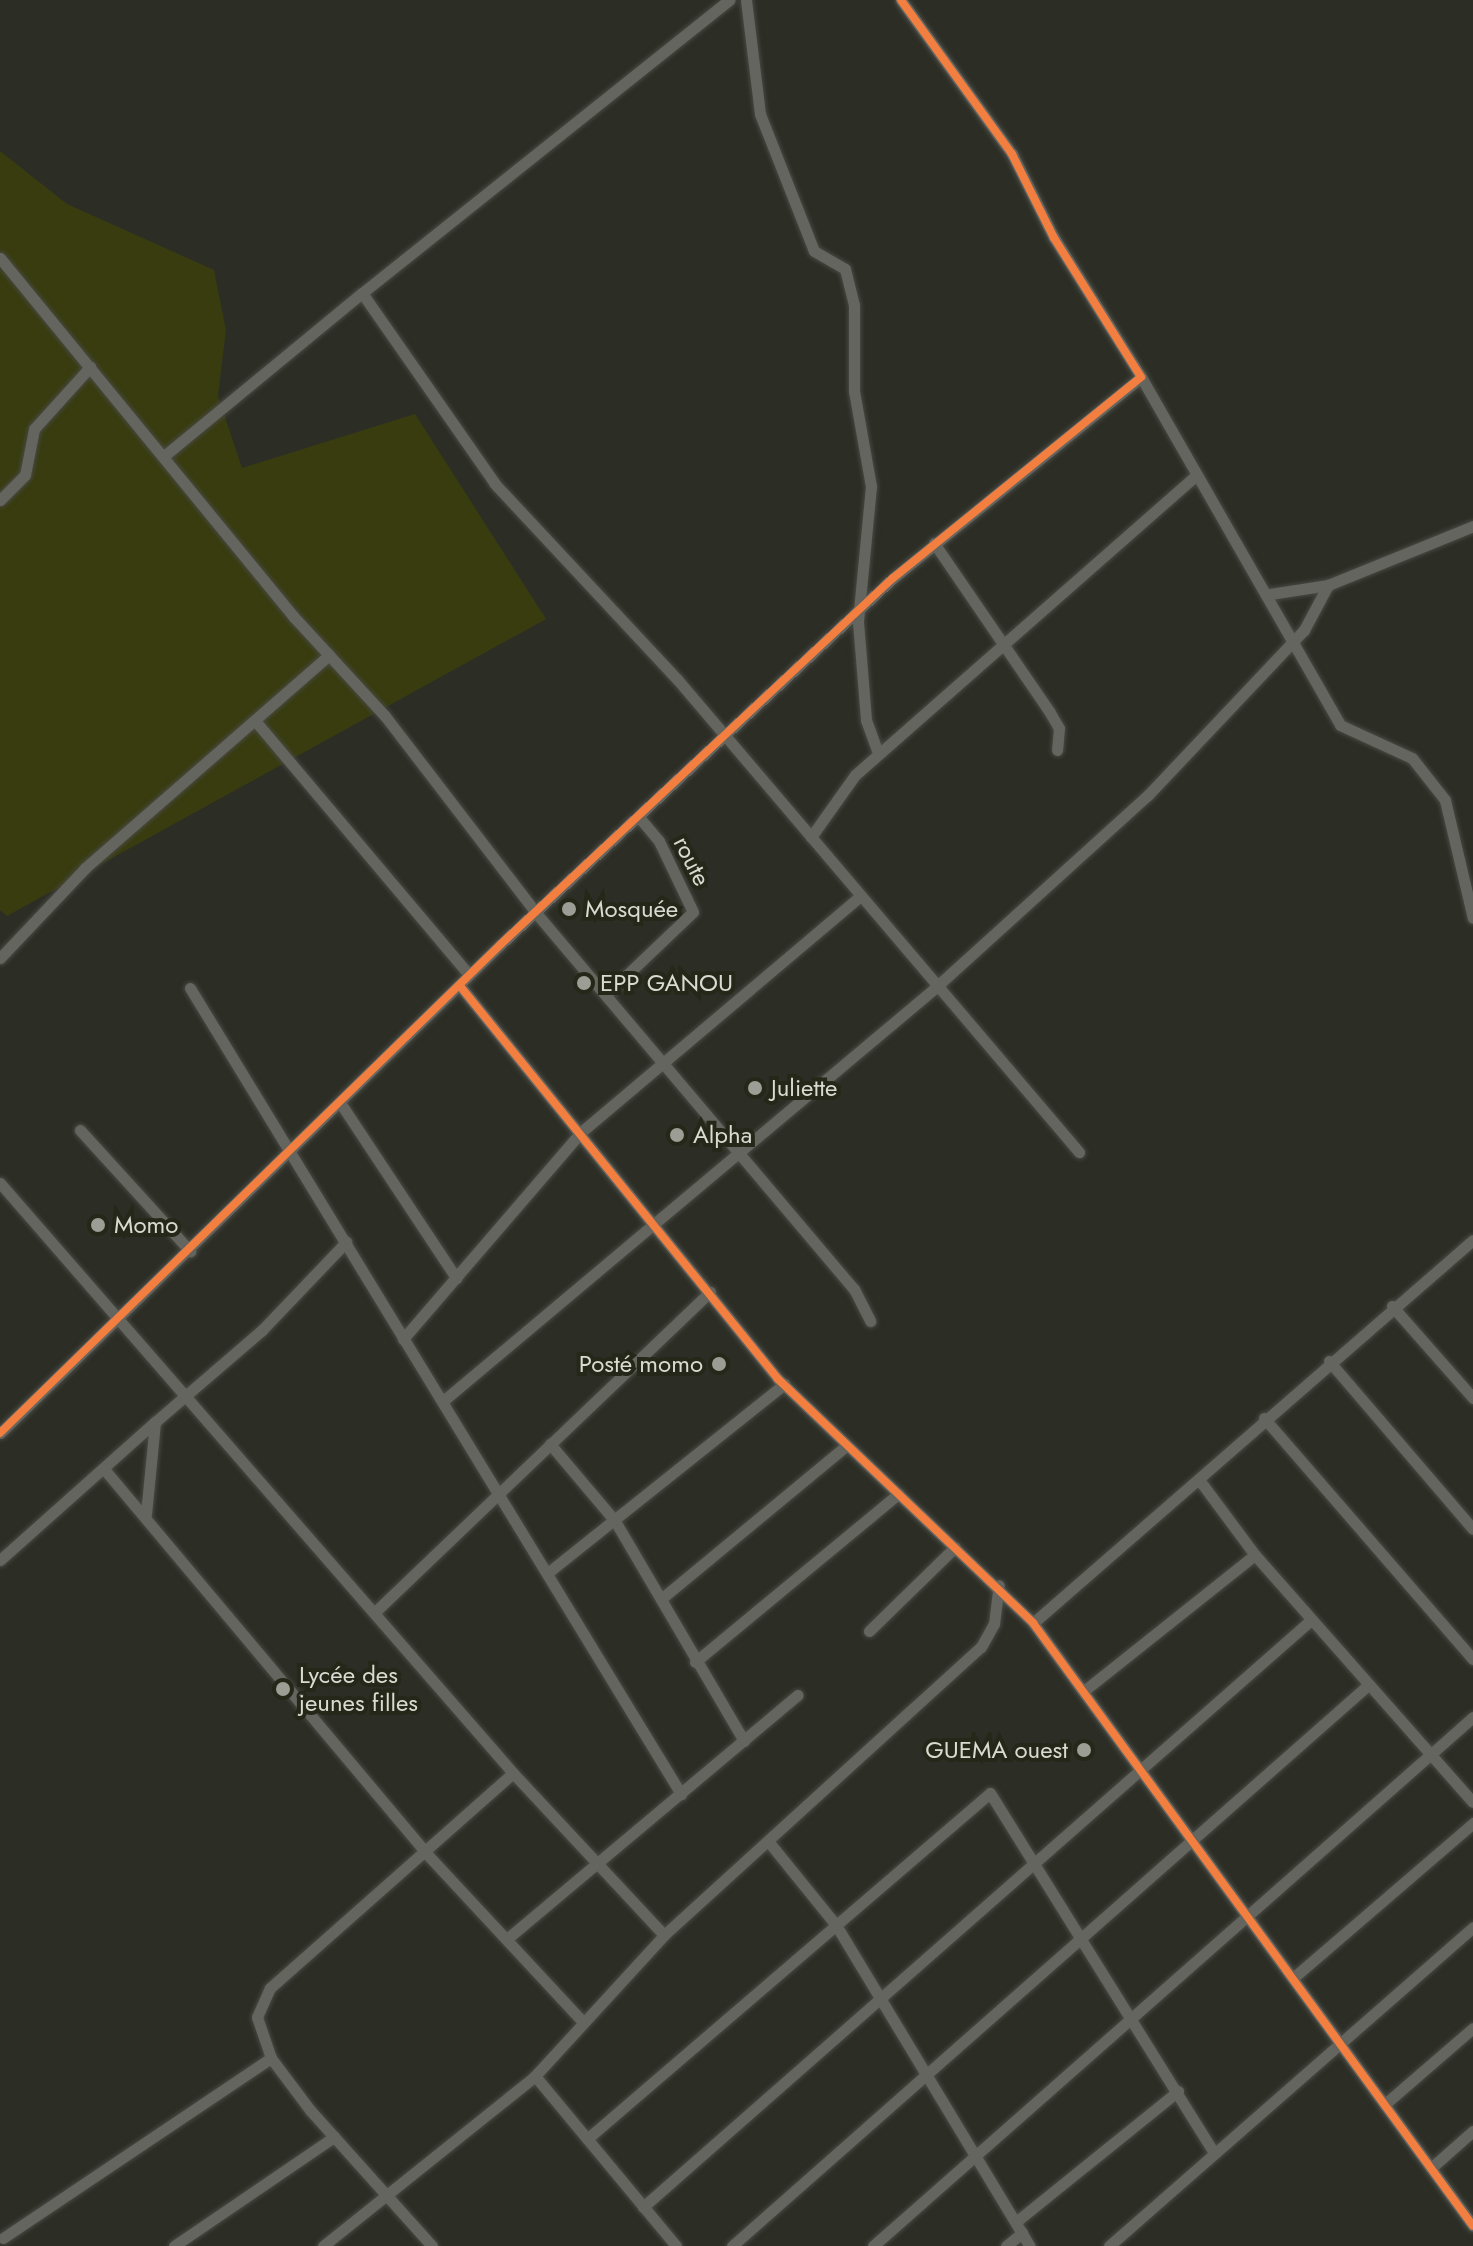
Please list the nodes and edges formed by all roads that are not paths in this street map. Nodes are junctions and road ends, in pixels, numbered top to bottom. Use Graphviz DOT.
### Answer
graph roads {
  1 [pos="729,0"];
  2 [pos="746,0"];
  3 [pos="901,0"];
  4 [pos="0,258"];
  5 [pos="362,293"];
  6 [pos="90,367"];
  7 [pos="1141,377"];
  8 [pos="164,456"];
  9 [pos="1197,475"];
  10 [pos="0,500"];
  11 [pos="1473,526"];
  12 [pos="934,543"];
  13 [pos="1328,585"];
  14 [pos="1270,594"];
  15 [pos="858,611"];
  16 [pos="1294,638"];
  17 [pos="1002,644"];
  18 [pos="329,655"];
  19 [pos="257,723"];
  20 [pos="725,737"];
  21 [pos="1057,750"];
  22 [pos="878,753"];
  23 [pos="639,817"];
  24 [pos="811,837"];
  25 [pos="858,898"];
  26 [pos="536,913"];
  27 [pos="1473,918"];
  28 [pos="0,958"];
  29 [pos="469,975"];
  30 [pos="460,986"];
  31 [pos="190,988"];
  32 [pos="935,988"];
  33 [pos="611,990"];
  34 [pos="663,1058"];
  35 [pos="341,1104"];
  36 [pos="80,1130"];
  37 [pos="580,1133"];
  38 [pos="739,1152"];
  39 [pos="1079,1152"];
  40 [pos="289,1155"];
  41 [pos="0,1183"];
  42 [pos="654,1225"];
  43 [pos="1473,1240"];
  44 [pos="346,1242"];
  45 [pos="190,1251"];
  46 [pos="456,1278"];
  47 [pos="710,1292"];
  48 [pos="1392,1306"];
  49 [pos="120,1321"];
  50 [pos="870,1321"];
  51 [pos="403,1339"];
  52 [pos="1329,1361"];
  53 [pos="784,1384"];
  54 [pos="188,1397"];
  55 [pos="1473,1398"];
  56 [pos="443,1401"];
  57 [pos="1264,1418"];
  58 [pos="155,1422"];
  59 [pos="0,1433"];
  60 [pos="550,1444"];
  61 [pos="846,1446"];
  62 [pos="104,1469"];
  63 [pos="1200,1481"];
  64 [pos="898,1494"];
  65 [pos="500,1495"];
  66 [pos="146,1514"];
  67 [pos="615,1521"];
  68 [pos="1473,1529"];
  69 [pos="955,1547"];
  70 [pos="1255,1555"];
  71 [pos="0,1560"];
  72 [pos="550,1571"];
  73 [pos="999,1585"];
  74 [pos="661,1599"];
  75 [pos="376,1611"];
  76 [pos="1311,1620"];
  77 [pos="1033,1623"];
  78 [pos="869,1631"];
  79 [pos="1473,1659"];
  80 [pos="695,1662"];
  81 [pos="1368,1685"];
  82 [pos="1085,1690"];
  83 [pos="798,1695"];
  84 [pos="1473,1717"];
  85 [pos="744,1741"];
  86 [pos="1430,1755"];
  87 [pos="1142,1769"];
  88 [pos="513,1773"];
  89 [pos="681,1794"];
  90 [pos="1473,1802"];
  91 [pos="1473,1823"];
  92 [pos="1193,1839"];
  93 [pos="768,1841"];
  94 [pos="425,1852"];
  95 [pos="1035,1862"];
  96 [pos="599,1867"];
  97 [pos="1251,1914"];
  98 [pos="836,1925"];
  99 [pos="1473,1927"];
  100 [pos="664,1935"];
  101 [pos="508,1938"];
  102 [pos="1079,1940"];
  103 [pos="1293,1978"];
  104 [pos="881,1998"];
  105 [pos="1133,2017"];
  106 [pos="580,2019"];
  107 [pos="1473,2028"];
  108 [pos="1341,2041"];
  109 [pos="271,2058"];
  110 [pos="927,2072"];
  111 [pos="535,2076"];
  112 [pos="1178,2091"];
  113 [pos="1385,2104"];
  114 [pos="1473,2131"];
  115 [pos="334,2137"];
  116 [pos="587,2139"];
  117 [pos="1214,2153"];
  118 [pos="978,2156"];
  119 [pos="1431,2168"];
  120 [pos="391,2193"];
  121 [pos="643,2207"];
  122 [pos="1017,2221"];
  123 [pos="1473,2226"];
  124 [pos="1022,2233"];
  125 [pos="5,2238"];
  126 [pos="174,2246"];
  127 [pos="323,2246"];
  128 [pos="432,2246"];
  129 [pos="676,2246"];
  130 [pos="732,2246"];
  131 [pos="873,2246"];
  132 [pos="1006,2246"];
  133 [pos="1030,2246"];
  134 [pos="1109,2246"];
  1 -- 5 [label="street"];
  2 -- 15 [label="street"];
  3 -- 7 [label="street"];
  4 -- 6 [label="street"];
  5 -- 8 [label="street"];
  5 -- 20 [label="street"];
  6 -- 8 [label="street"];
  6 -- 10 [label="street"];
  7 -- 9 [label="street"];
  7 -- 12 [label="street"];
  8 -- 18 [label="street"];
  9 -- 14 [label="street"];
  9 -- 17 [label="street"];
  11 -- 13 [label="street"];
  12 -- 15 [label="street"];
  12 -- 17 [label="street"];
  13 -- 14 [label="street"];
  13 -- 16 [label="street"];
  14 -- 16 [label="street"];
  15 -- 20 [label="street"];
  15 -- 22 [label="street"];
  16 -- 27 [label="street"];
  16 -- 32 [label="street"];
  17 -- 21 [label="street"];
  17 -- 22 [label="street"];
  18 -- 19 [label="street"];
  18 -- 26 [label="street"];
  19 -- 28 [label="street"];
  19 -- 29 [label="street"];
  20 -- 23 [label="street"];
  20 -- 24 [label="street"];
  22 -- 24 [label="street"];
  23 -- 26 [label="street"];
  23 -- 33 [label="street, route"];
  24 -- 25 [label="street"];
  25 -- 32 [label="street"];
  25 -- 34 [label="street"];
  26 -- 29 [label="street"];
  26 -- 34 [label="street"];
  29 -- 30 [label="street"];
  30 -- 35 [label="street"];
  30 -- 37 [label="street"];
  31 -- 40 [label="street"];
  32 -- 38 [label="street"];
  32 -- 39 [label="street"];
  34 -- 37 [label="street"];
  34 -- 38 [label="street"];
  35 -- 40 [label="street"];
  35 -- 46 [label="street"];
  36 -- 45 [label="street"];
  37 -- 42 [label="street"];
  37 -- 46 [label="street"];
  38 -- 42 [label="street"];
  38 -- 50 [label="street"];
  40 -- 44 [label="street"];
  40 -- 45 [label="street"];
  41 -- 49 [label="street"];
  42 -- 47 [label="street"];
  42 -- 56 [label="street"];
  43 -- 48 [label="street"];
  44 -- 51 [label="street"];
  44 -- 54 [label="street"];
  45 -- 49 [label="street"];
  46 -- 51 [label="street"];
  47 -- 53 [label="street"];
  47 -- 60 [label="street"];
  48 -- 52 [label="street"];
  48 -- 55 [label="street"];
  49 -- 54 [label="street"];
  49 -- 59 [label="street"];
  51 -- 56 [label="street"];
  52 -- 57 [label="street"];
  52 -- 68 [label="street"];
  53 -- 61 [label="street"];
  53 -- 67 [label="street"];
  54 -- 58 [label="street"];
  54 -- 75 [label="street"];
  56 -- 65 [label="street"];
  57 -- 63 [label="street"];
  57 -- 79 [label="street"];
  58 -- 62 [label="street"];
  58 -- 66 [label="street"];
  60 -- 65 [label="street"];
  60 -- 67 [label="street"];
  61 -- 64 [label="street"];
  61 -- 74 [label="street"];
  62 -- 66 [label="street"];
  62 -- 71 [label="street"];
  63 -- 70 [label="street"];
  63 -- 77 [label="street"];
  64 -- 69 [label="street"];
  64 -- 80 [label="street"];
  65 -- 72 [label="street"];
  65 -- 75 [label="street"];
  66 -- 94 [label="street"];
  67 -- 72 [label="street"];
  67 -- 74 [label="street"];
  69 -- 73 [label="street"];
  69 -- 78 [label="street"];
  70 -- 76 [label="street"];
  70 -- 82 [label="street"];
  72 -- 89 [label="street"];
  73 -- 77 [label="street"];
  73 -- 93 [label="street"];
  74 -- 80 [label="street"];
  75 -- 88 [label="street"];
  76 -- 81 [label="street"];
  76 -- 87 [label="street"];
  77 -- 82 [label="street"];
  80 -- 85 [label="street"];
  81 -- 86 [label="street"];
  81 -- 92 [label="street"];
  82 -- 87 [label="street"];
  83 -- 85 [label="street"];
  84 -- 86 [label="street"];
  85 -- 89 [label="street"];
  86 -- 90 [label="street"];
  86 -- 97 [label="street"];
  87 -- 92 [label="street"];
  87 -- 95 [label="street"];
  88 -- 94 [label="street"];
  88 -- 96 [label="street"];
  89 -- 96 [label="street"];
  91 -- 103 [label="street"];
  92 -- 97 [label="street"];
  92 -- 102 [label="street"];
  93 -- 98 [label="street"];
  93 -- 100 [label="street"];
  94 -- 101 [label="street"];
  94 -- 109 [label="street"];
  95 -- 98 [label="street"];
  95 -- 102 [label="street"];
  95 -- 104 [label="street"];
  96 -- 100 [label="street"];
  96 -- 101 [label="street"];
  97 -- 103 [label="street"];
  97 -- 105 [label="street"];
  98 -- 104 [label="street"];
  98 -- 116 [label="street"];
  99 -- 108 [label="street"];
  100 -- 106 [label="street"];
  101 -- 106 [label="street"];
  102 -- 105 [label="street"];
  102 -- 110 [label="street"];
  103 -- 108 [label="street"];
  104 -- 110 [label="street"];
  104 -- 121 [label="street"];
  105 -- 112 [label="street"];
  105 -- 118 [label="street"];
  106 -- 111 [label="street"];
  107 -- 113 [label="street"];
  108 -- 113 [label="street"];
  108 -- 117 [label="street"];
  109 -- 115 [label="street"];
  109 -- 125 [label="street"];
  110 -- 118 [label="street"];
  110 -- 130 [label="street"];
  111 -- 116 [label="street"];
  111 -- 120 [label="street"];
  112 -- 117 [label="street"];
  112 -- 122 [label="street"];
  113 -- 119 [label="street"];
  114 -- 119 [label="street"];
  115 -- 120 [label="street"];
  115 -- 126 [label="street"];
  116 -- 121 [label="street"];
  117 -- 134 [label="street"];
  118 -- 122 [label="street"];
  118 -- 131 [label="street"];
  119 -- 123 [label="street"];
  120 -- 127 [label="street"];
  120 -- 128 [label="street"];
  121 -- 129 [label="street"];
  122 -- 124 [label="street"];
  124 -- 132 [label="street"];
  124 -- 133 [label="street"];
}
